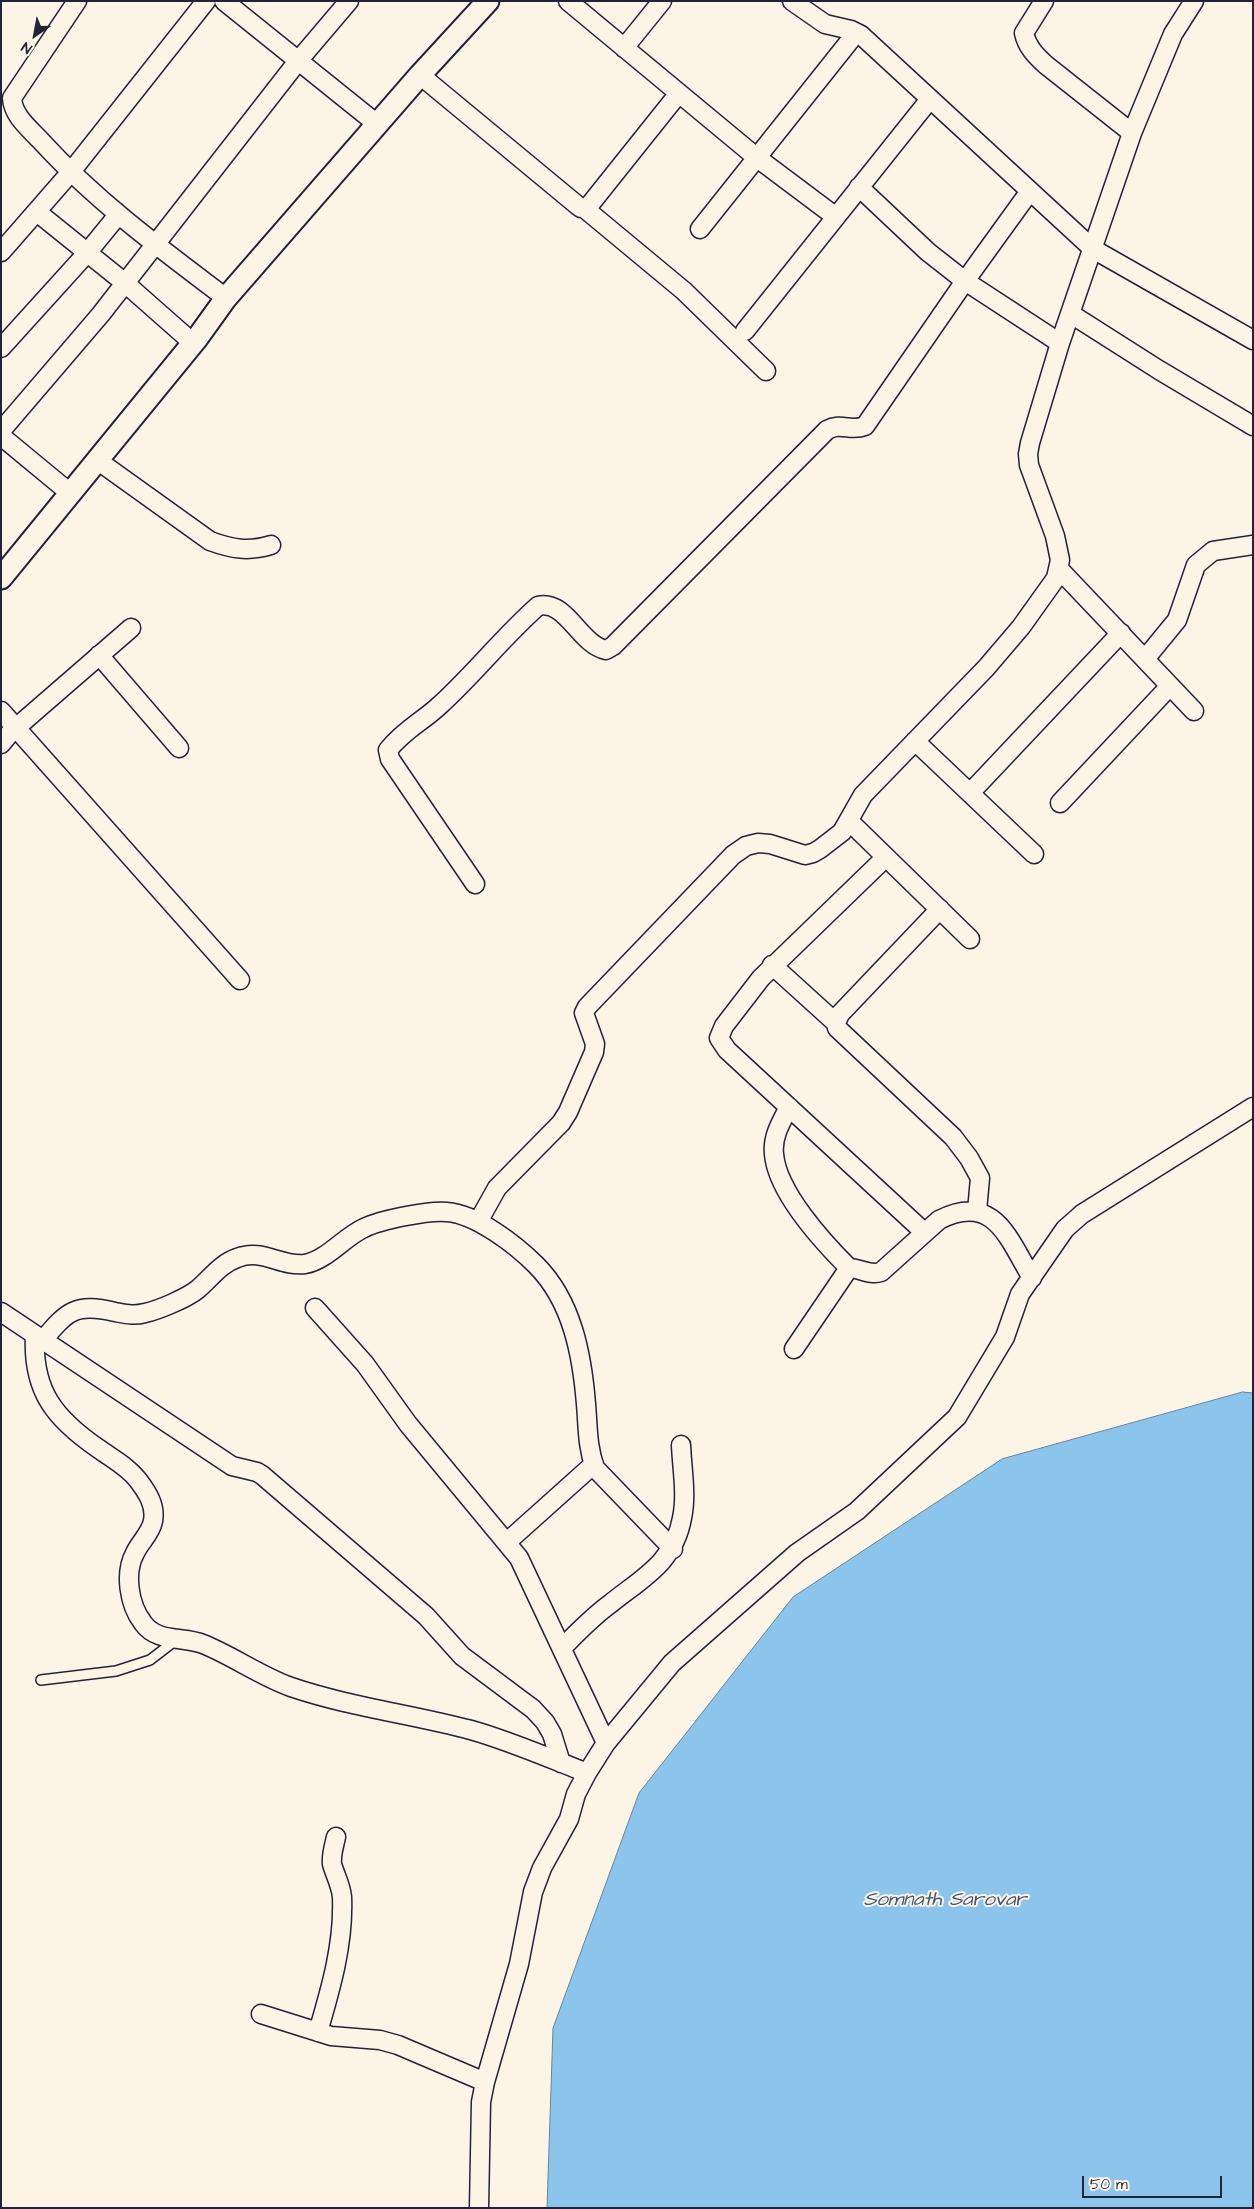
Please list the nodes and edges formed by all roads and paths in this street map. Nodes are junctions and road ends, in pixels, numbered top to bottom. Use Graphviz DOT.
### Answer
graph roads {
  1 [pos="77,1"];
  2 [pos="206,1"];
  3 [pos="224,1"];
  4 [pos="349,1"];
  5 [pos="568,1"];
  6 [pos="662,1"];
  7 [pos="792,1"];
  8 [pos="1044,1"];
  9 [pos="1194,1"];
  10 [pos="484,3"];
  11 [pos="856,33"];
  12 [pos="624,48"];
  13 [pos="298,60"];
  14 [pos="420,76"];
  15 [pos="679,93"];
  16 [pos="930,99"];
  17 [pos="7,103"];
  18 [pos="378,124"];
  19 [pos="1132,133"];
  20 [pos="756,157"];
  21 [pos="70,173"];
  22 [pos="860,187"];
  23 [pos="1030,191"];
  24 [pos="584,208"];
  25 [pos="36,212"];
  26 [pos="118,215"];
  27 [pos="836,217"];
  28 [pos="700,229"];
  29 [pos="155,244"];
  30 [pos="1093,249"];
  31 [pos="1,252"];
  32 [pos="87,253"];
  33 [pos="965,281"];
  34 [pos="125,283"];
  35 [pos="226,298"];
  36 [pos="1071,314"];
  37 [pos="745,331"];
  38 [pos="1253,340"];
  39 [pos="193,343"];
  40 [pos="1060,343"];
  41 [pos="1,348"];
  42 [pos="766,370"];
  43 [pos="1253,426"];
  44 [pos="1,431"];
  45 [pos="1,436"];
  46 [pos="97,460"];
  47 [pos="70,494"];
  48 [pos="271,545"];
  49 [pos="1253,545"];
  50 [pos="1059,569"];
  51 [pos="4,571"];
  52 [pos="131,628"];
  53 [pos="1121,633"];
  54 [pos="99,655"];
  55 [pos="1145,659"];
  56 [pos="1170,686"];
  57 [pos="1,711"];
  58 [pos="1194,711"];
  59 [pos="16,728"];
  60 [pos="915,741"];
  61 [pos="1,744"];
  62 [pos="179,748"];
  63 [pos="970,793"];
  64 [pos="1060,803"];
  65 [pos="849,821"];
  66 [pos="1034,854"];
  67 [pos="886,857"];
  68 [pos="475,884"];
  69 [pos="940,909"];
  70 [pos="970,938"];
  71 [pos="772,965"];
  72 [pos="240,980"];
  73 [pos="836,1023"];
  74 [pos="789,1107"];
  75 [pos="1253,1107"];
  76 [pos="977,1211"];
  77 [pos="478,1222"];
  78 [pos="924,1232"];
  79 [pos="849,1268"];
  80 [pos="1032,1278"];
  81 [pos="315,1308"];
  82 [pos="1,1312"];
  83 [pos="39,1338"];
  84 [pos="794,1350"];
  85 [pos="681,1445"];
  86 [pos="594,1464"];
  87 [pos="507,1542"];
  88 [pos="673,1549"];
  89 [pos="176,1640"];
  90 [pos="562,1648"];
  91 [pos="42,1680"];
  92 [pos="606,1743"];
  93 [pos="561,1763"];
  94 [pos="587,1773"];
  95 [pos="336,1838"];
  96 [pos="261,2014"];
  97 [pos="318,2032"];
  98 [pos="484,2082"];
  99 [pos="479,2208"];
  1 -- 17 [label="street"];
  2 -- 21 [label="street"];
  3 -- 13 [label="street"];
  4 -- 13 [label="street"];
  5 -- 12 [label="street"];
  6 -- 12 [label="street"];
  7 -- 11 [label="street"];
  8 -- 19 [label="street"];
  9 -- 19 [label="street"];
  10 -- 14 [label="street"];
  11 -- 16 [label="street"];
  11 -- 20 [label="street"];
  12 -- 15 [label="street"];
  13 -- 18 [label="street"];
  13 -- 29 [label="street"];
  14 -- 18 [label="street"];
  14 -- 24 [label="street"];
  15 -- 20 [label="street"];
  15 -- 24 [label="street"];
  16 -- 22 [label="street"];
  16 -- 23 [label="street"];
  17 -- 21 [label="street"];
  18 -- 35 [label="street"];
  19 -- 30 [label="street"];
  20 -- 27 [label="street"];
  20 -- 28 [label="street"];
  21 -- 25 [label="street"];
  21 -- 26 [label="street"];
  22 -- 27 [label="street"];
  22 -- 33 [label="street"];
  23 -- 30 [label="street"];
  23 -- 33 [label="street"];
  24 -- 42 [label="street"];
  25 -- 31 [label="street"];
  25 -- 32 [label="street"];
  26 -- 29 [label="street"];
  26 -- 32 [label="street"];
  27 -- 37 [label="street"];
  29 -- 34 [label="street"];
  29 -- 35 [label="street"];
  30 -- 36 [label="street"];
  30 -- 38 [label="street"];
  32 -- 34 [label="street"];
  32 -- 41 [label="street"];
  33 -- 40 [label="street"];
  33 -- 68 [label="street"];
  34 -- 39 [label="street"];
  34 -- 44 [label="street"];
  35 -- 39 [label="street"];
  36 -- 40 [label="street"];
  36 -- 43 [label="street"];
  39 -- 46 [label="street"];
  40 -- 50 [label="street"];
  45 -- 47 [label="street"];
  46 -- 47 [label="street"];
  46 -- 48 [label="street"];
  47 -- 51 [label="street"];
  49 -- 55 [label="street"];
  50 -- 53 [label="street"];
  50 -- 60 [label="street"];
  52 -- 54 [label="street"];
  53 -- 55 [label="street"];
  53 -- 63 [label="street"];
  54 -- 59 [label="street"];
  54 -- 62 [label="street"];
  55 -- 56 [label="street"];
  56 -- 58 [label="street"];
  56 -- 64 [label="street"];
  57 -- 59 [label="street"];
  59 -- 61 [label="street"];
  59 -- 72 [label="street"];
  60 -- 63 [label="street"];
  60 -- 65 [label="street"];
  63 -- 66 [label="street"];
  65 -- 67 [label="street"];
  65 -- 77 [label="street"];
  67 -- 69 [label="street"];
  67 -- 71 [label="street"];
  69 -- 70 [label="street"];
  69 -- 73 [label="street"];
  71 -- 73 [label="street"];
  71 -- 74 [label="street"];
  73 -- 76 [label="street"];
  74 -- 78 [label="street"];
  74 -- 79 [label="street"];
  75 -- 80 [label="street"];
  76 -- 78 [label="street"];
  76 -- 80 [label="street"];
  77 -- 83 [label="street"];
  77 -- 86 [label="street"];
  78 -- 79 [label="street"];
  79 -- 84 [label="street"];
  80 -- 92 [label="street"];
  81 -- 87 [label="street"];
  82 -- 83 [label="street"];
  83 -- 89 [label="street"];
  83 -- 93 [label="street"];
  85 -- 88 [label="street"];
  86 -- 87 [label="street"];
  86 -- 88 [label="street"];
  87 -- 90 [label="street"];
  88 -- 90 [label="street"];
  89 -- 91 [label="lane"];
  89 -- 93 [label="street"];
  90 -- 92 [label="street"];
  92 -- 94 [label="street"];
  93 -- 94 [label="street"];
  94 -- 98 [label="street"];
  95 -- 97 [label="street"];
  96 -- 97 [label="street"];
  97 -- 98 [label="street"];
  98 -- 99 [label="street"];
}
